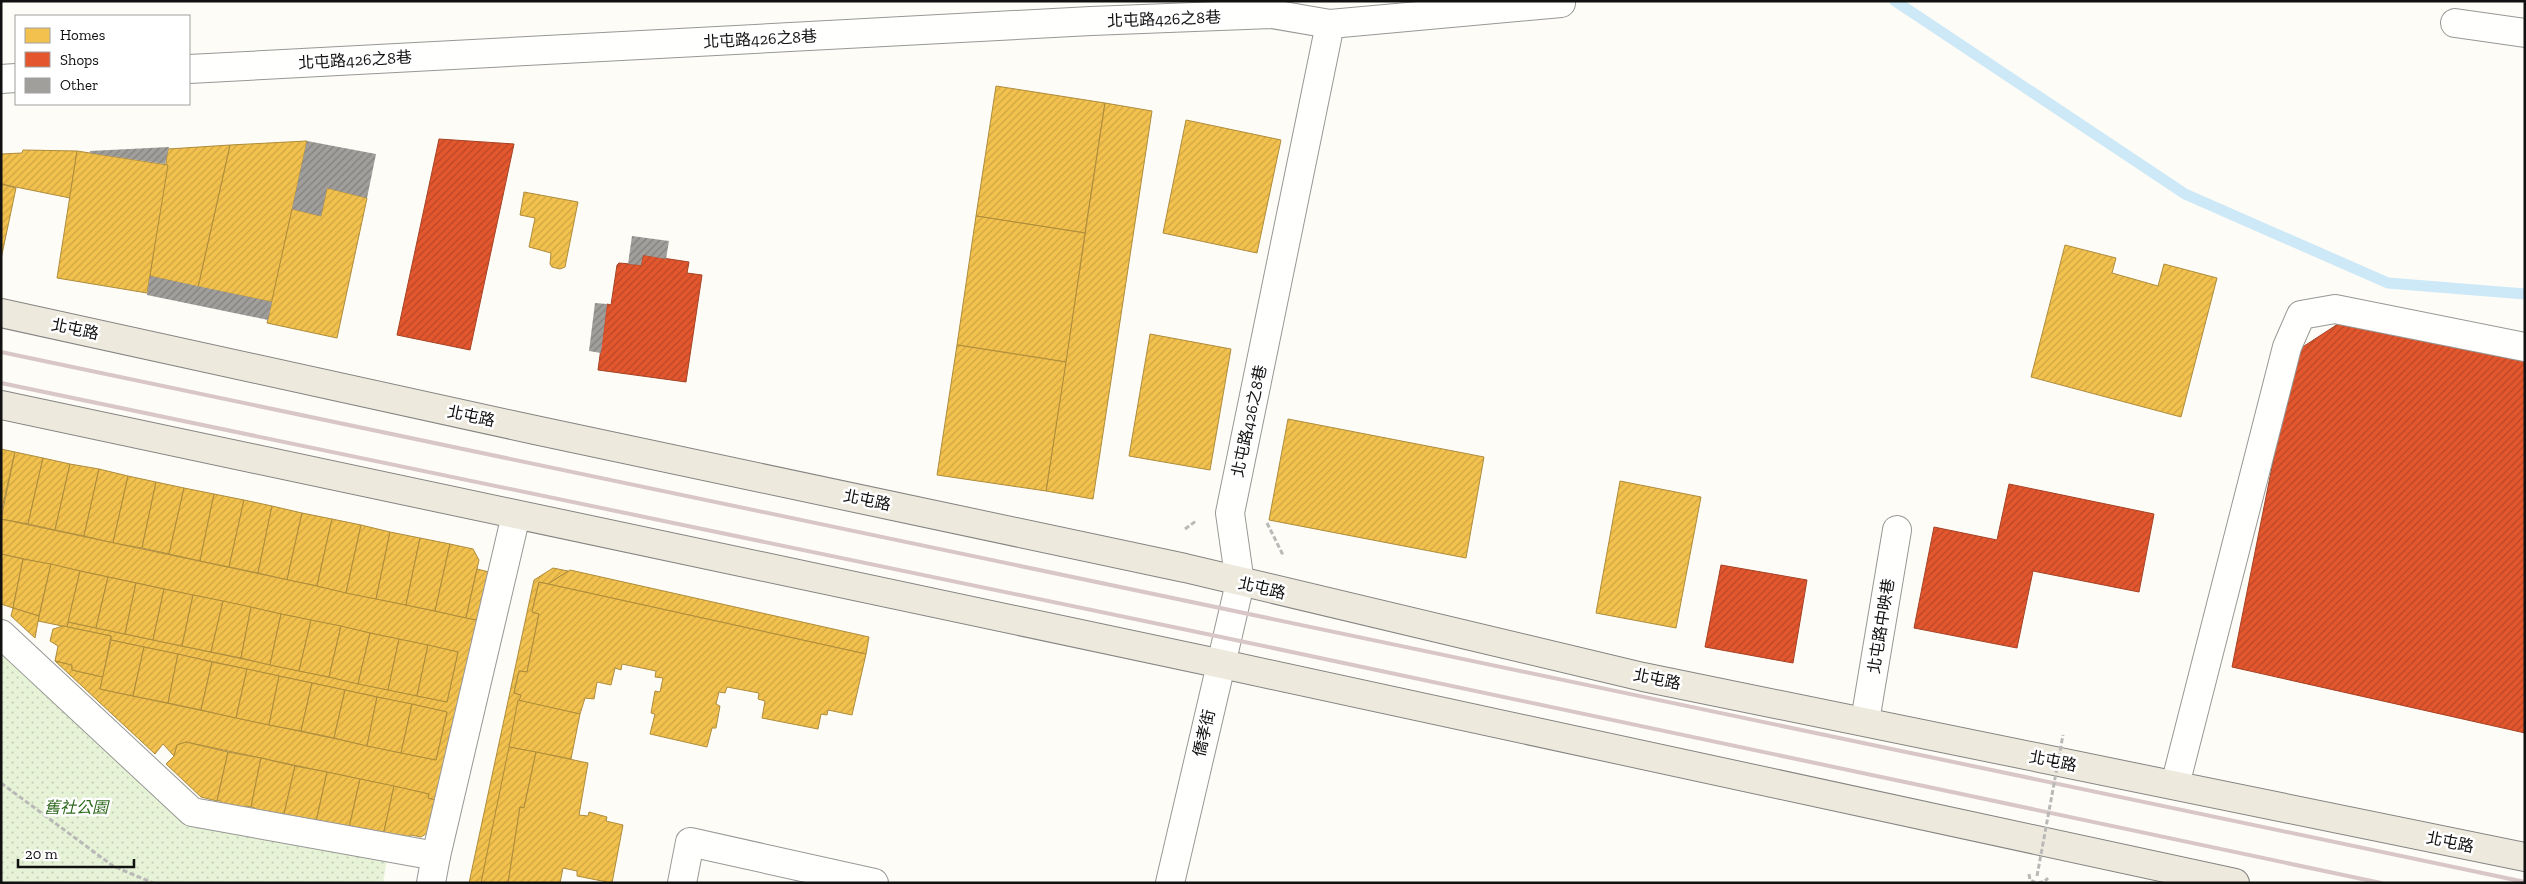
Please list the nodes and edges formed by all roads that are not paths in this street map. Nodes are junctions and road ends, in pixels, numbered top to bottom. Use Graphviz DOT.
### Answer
graph roads {
  1 [pos="1312,1"];
  2 [pos="1562,3"];
  3 [pos="2455,23"];
  4 [pos="1330,24"];
  5 [pos="2525,33"];
  6 [pos="190,69"];
  7 [pos="15,78"];
  8 [pos="1,79"];
  9 [pos="1,313"];
  10 [pos="2525,346"];
  11 [pos="1,405"];
  12 [pos="516,515"];
  13 [pos="1897,530"];
  14 [pos="1240,583"];
  15 [pos="1,634"];
  16 [pos="1222,664"];
  17 [pos="1865,721"];
  18 [pos="2175,785"];
  19 [pos="436,856"];
  20 [pos="2525,857"];
  21 [pos="431,883"];
  22 [pos="682,883"];
  23 [pos="874,883"];
  24 [pos="1170,883"];
  25 [pos="2235,883"];
  1 -- 4 [label="street"];
  2 -- 4 [label="street, 北屯路426之8巷"];
  3 -- 5 [label="street"];
  4 -- 6 [label="street, 北屯路426之8巷"];
  4 -- 14 [label="street, 北屯路426之8巷"];
  7 -- 8 [label="street"];
  9 -- 14 [label="main road, 北屯路"];
  10 -- 18 [label="street"];
  11 -- 12 [label="main road"];
  12 -- 16 [label="main road"];
  12 -- 19 [label="street"];
  13 -- 17 [label="street, 北屯路中映巷"];
  14 -- 16 [label="street, 僑孝街"];
  14 -- 17 [label="main road, 北屯路"];
  15 -- 19 [label="street"];
  16 -- 24 [label="street, 僑孝街"];
  16 -- 25 [label="main road"];
  17 -- 18 [label="main road, 北屯路"];
  18 -- 20 [label="main road, 北屯路"];
  19 -- 21 [label="street"];
  22 -- 23 [label="street"];
}
